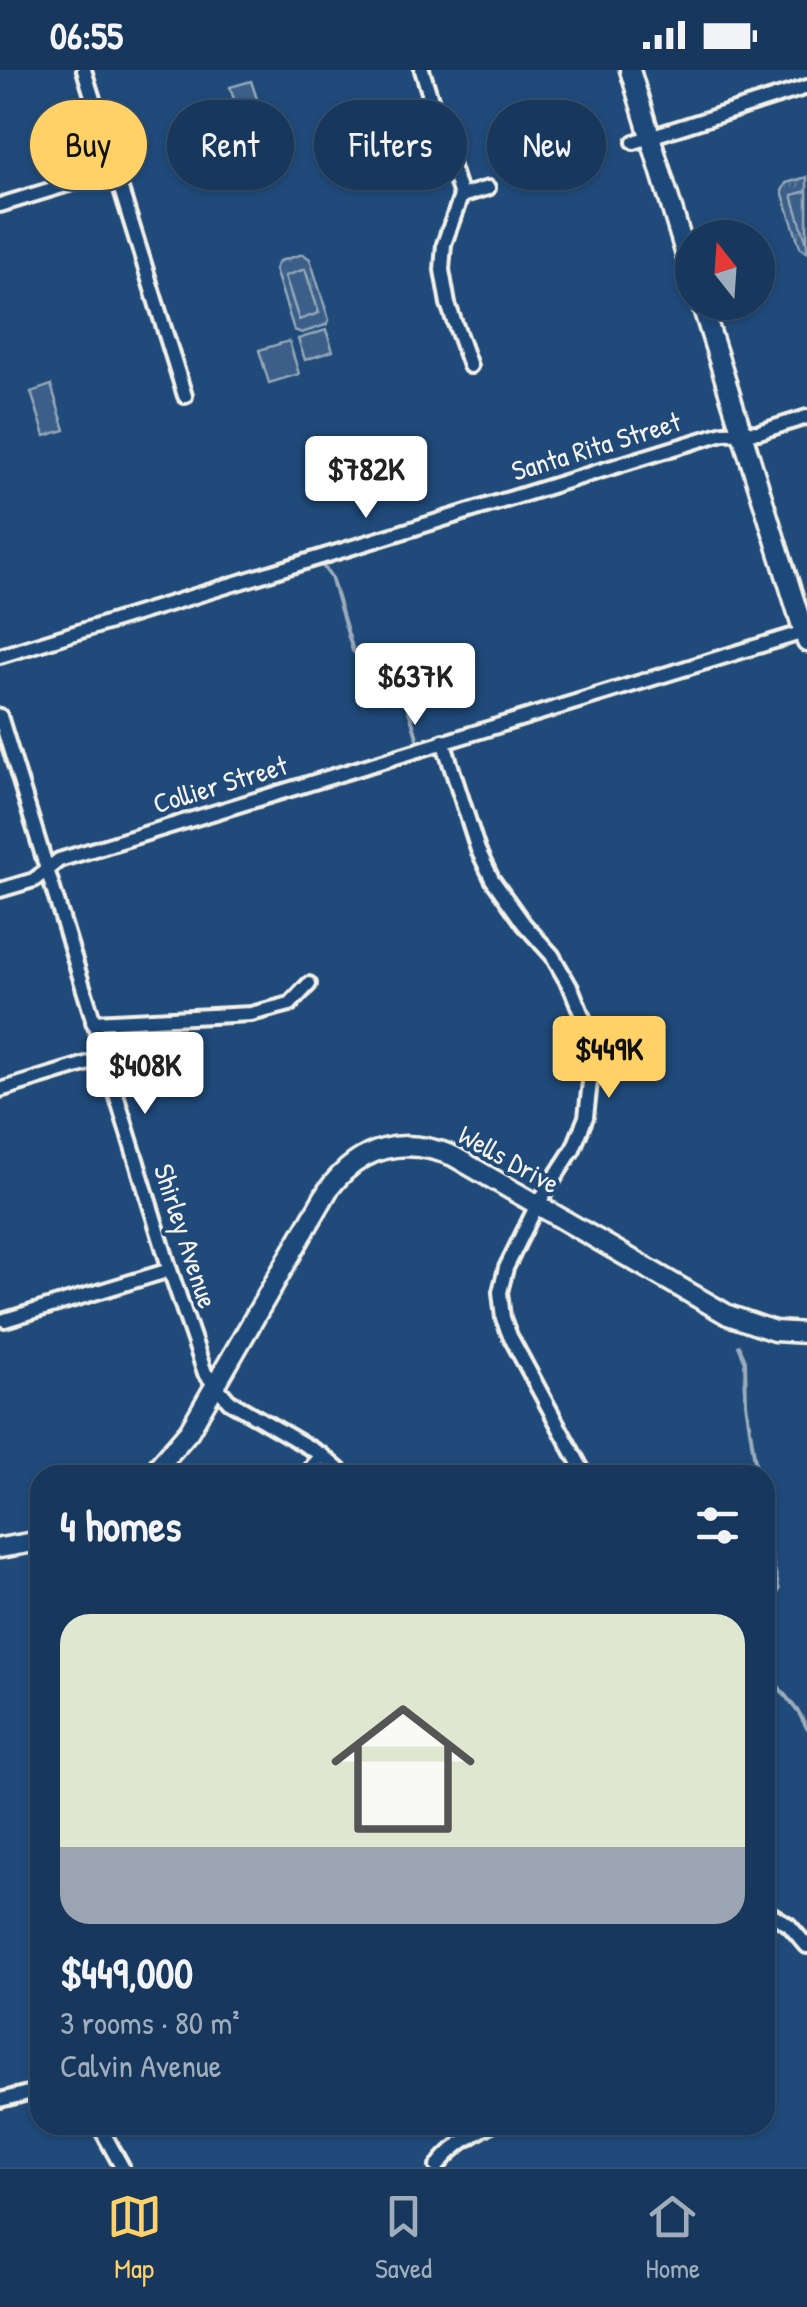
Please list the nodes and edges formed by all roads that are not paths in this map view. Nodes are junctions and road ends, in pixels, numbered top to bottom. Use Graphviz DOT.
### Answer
graph roads {
  1 [pos="84,70"];
  2 [pos="422,70"];
  3 [pos="630,70"];
  4 [pos="807,87"];
  5 [pos="93,100"];
  6 [pos="642,140"];
  7 [pos="487,188"];
  8 [pos="49,190"];
  9 [pos="121,190"];
  10 [pos="461,196"];
  11 [pos="0,205"];
  12 [pos="675,230"];
  13 [pos="706,320"];
  14 [pos="470,366"];
  15 [pos="185,396"];
  16 [pos="807,418"];
  17 [pos="740,432"];
  18 [pos="806,637"];
  19 [pos="0,656"];
  20 [pos="0,716"];
  21 [pos="443,741"];
  22 [pos="46,868"];
  23 [pos="0,890"];
  24 [pos="309,984"];
  25 [pos="93,1022"];
  26 [pos="105,1058"];
  27 [pos="0,1090"];
  28 [pos="537,1205"];
  29 [pos="170,1270"];
  30 [pos="5,1320"];
  31 [pos="807,1334"];
  32 [pos="214,1384"];
  33 [pos="322,1455"];
  34 [pos="160,1465"];
  35 [pos="314,1465"];
  36 [pos="334,1465"];
  37 [pos="579,1465"];
  38 [pos="30,1542"];
  39 [pos="0,1548"];
  40 [pos="775,1916"];
  41 [pos="807,1946"];
  42 [pos="30,2092"];
  43 [pos="0,2100"];
  44 [pos="105,2135"];
  45 [pos="472,2135"];
  46 [pos="122,2167"];
  47 [pos="437,2167"];
  1 -- 5 [label="street"];
  2 -- 10 [label="street"];
  3 -- 6 [label="main road"];
  4 -- 6 [label="street"];
  6 -- 12 [label="main road"];
  7 -- 10 [label="street"];
  8 -- 11 [label="street"];
  9 -- 15 [label="street"];
  10 -- 14 [label="street"];
  13 -- 17 [label="main road"];
  16 -- 17 [label="street, Santa Rita Street"];
  17 -- 18 [label="main road"];
  17 -- 19 [label="street, Santa Rita Street"];
  18 -- 21 [label="street, Collier Street"];
  20 -- 22 [label="street, Shirley Avenue"];
  21 -- 22 [label="street, Collier Street"];
  21 -- 28 [label="street"];
  22 -- 23 [label="street, Collier Street"];
  22 -- 25 [label="street, Shirley Avenue"];
  24 -- 25 [label="street"];
  25 -- 26 [label="street, Shirley Avenue"];
  26 -- 27 [label="street"];
  26 -- 29 [label="street, Shirley Avenue"];
  28 -- 31 [label="main road, Wells Drive"];
  28 -- 32 [label="main road, Wells Drive"];
  28 -- 37 [label="street"];
  29 -- 30 [label="street"];
  29 -- 32 [label="street, Shirley Avenue"];
  32 -- 33 [label="street, Shirley Avenue"];
  32 -- 34 [label="main road, Wells Drive"];
  33 -- 35 [label="street"];
  33 -- 36 [label="street, Shirley Avenue"];
  38 -- 39 [label="main road"];
  40 -- 41 [label="street"];
  42 -- 43 [label="street"];
  44 -- 46 [label="street"];
  45 -- 47 [label="street"];
}
